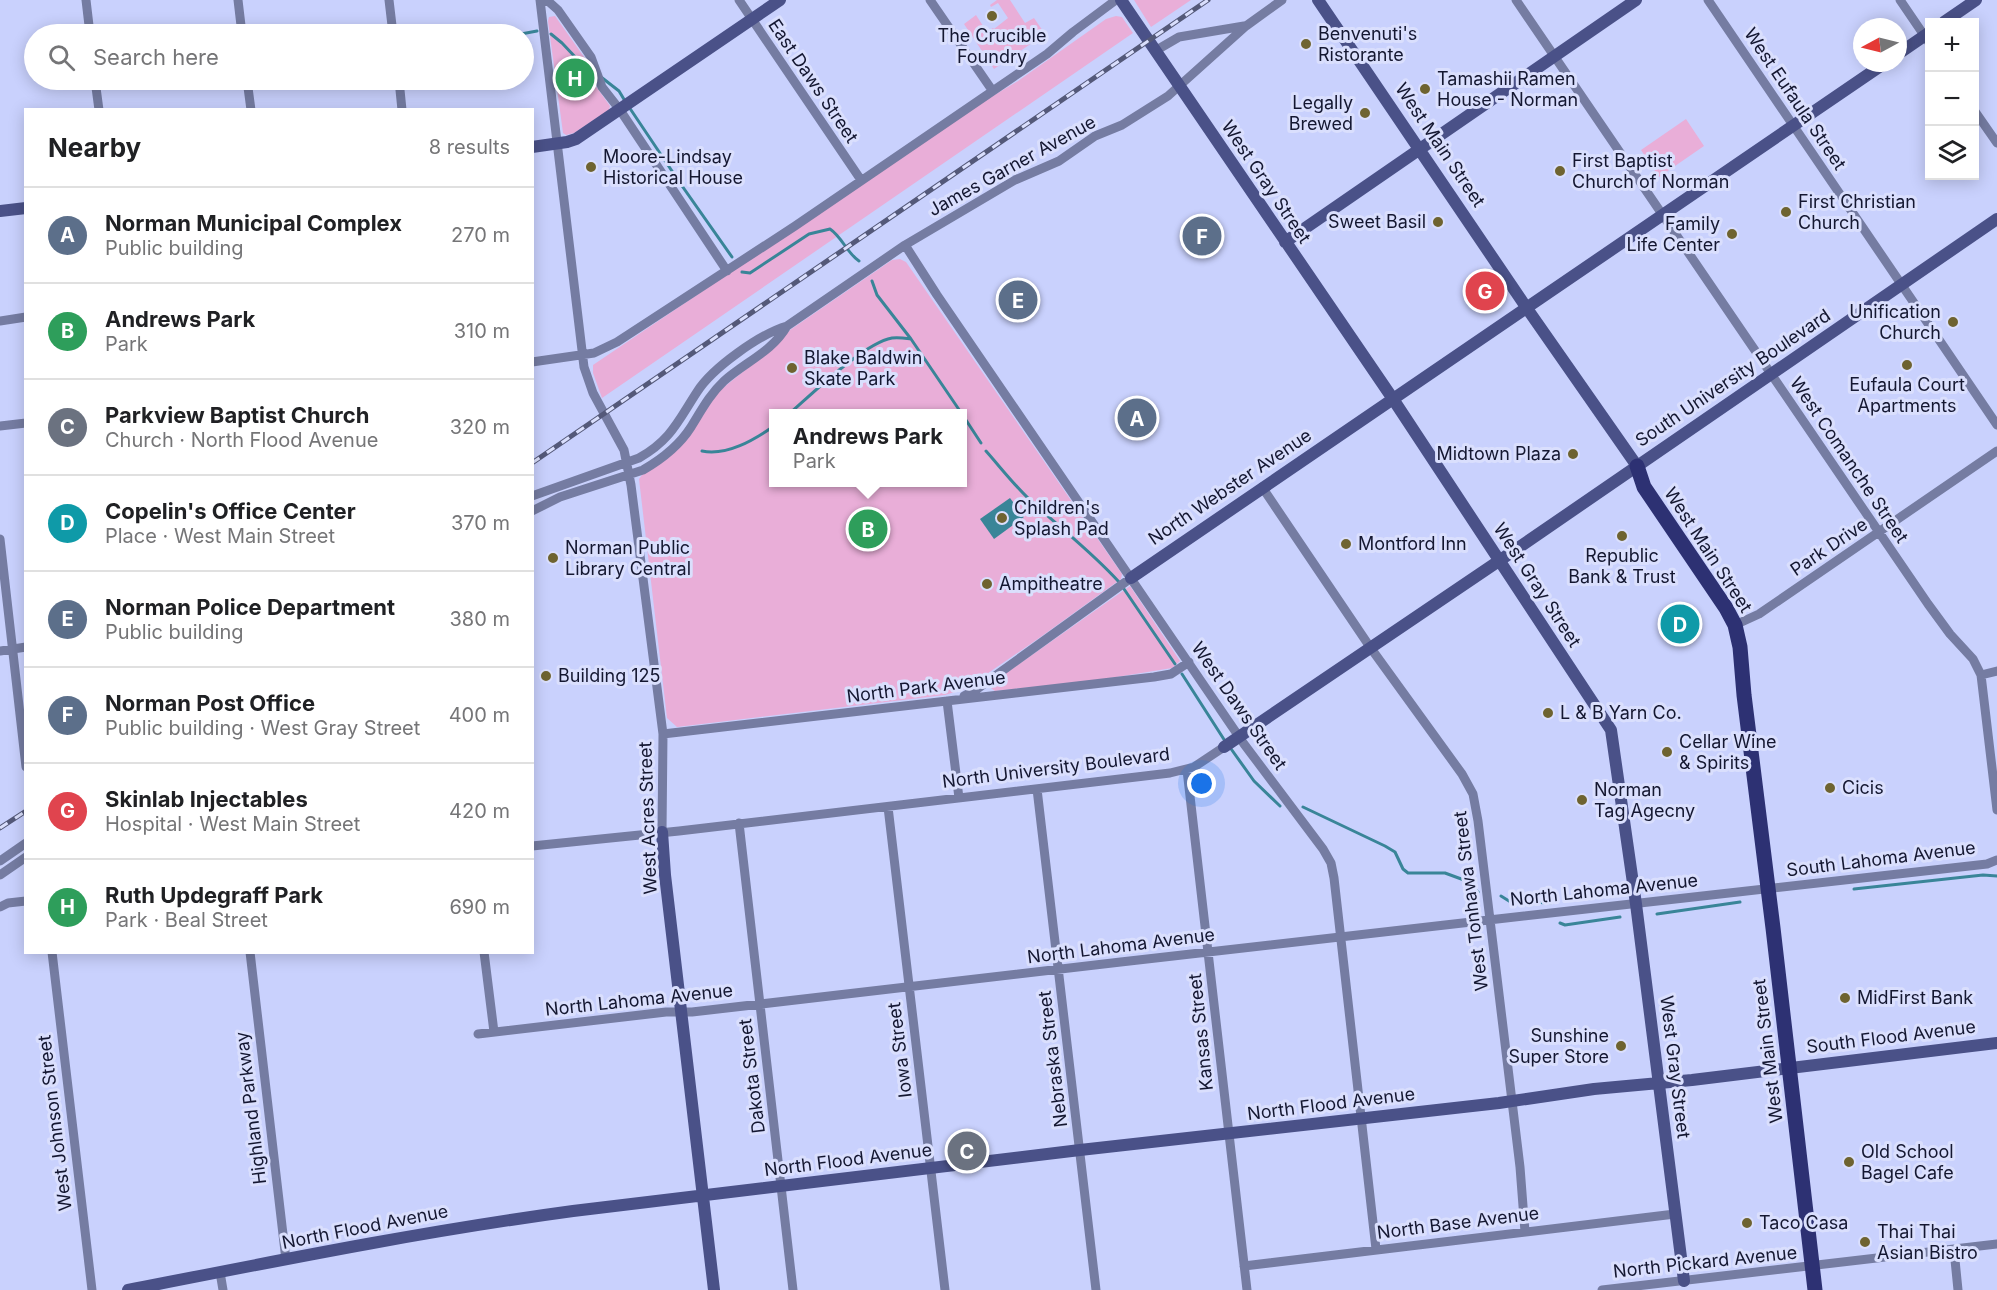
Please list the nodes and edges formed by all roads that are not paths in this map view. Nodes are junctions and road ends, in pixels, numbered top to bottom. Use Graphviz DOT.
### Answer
graph roads {
  1 [pos="86,0"];
  2 [pos="238,0"];
  3 [pos="389,0"];
  4 [pos="541,0"];
  5 [pos="739,0"];
  6 [pos="780,0"];
  7 [pos="930,0"];
  8 [pos="1116,0"];
  9 [pos="1121,0"];
  10 [pos="1282,0"];
  11 [pos="1318,0"];
  12 [pos="1516,0"];
  13 [pos="1636,0"];
  14 [pos="1708,0"];
  15 [pos="1899,0"];
  16 [pos="1976,0"];
  17 [pos="1950,18"];
  18 [pos="752,19"];
  19 [pos="89,24"];
  20 [pos="241,24"];
  21 [pos="392,24"];
  22 [pos="1246,26"];
  23 [pos="1925,33"];
  24 [pos="1925,39"];
  25 [pos="1907,49"];
  26 [pos="1155,51"];
  27 [pos="1554,56"];
  28 [pos="1872,72"];
  29 [pos="1179,87"];
  30 [pos="96,90"];
  31 [pos="248,90"];
  32 [pos="400,90"];
  33 [pos="992,90"];
  34 [pos="626,106"];
  35 [pos="99,108"];
  36 [pos="251,108"];
  37 [pos="402,108"];
  38 [pos="1979,117"];
  39 [pos="1793,126"];
  40 [pos="1997,143"];
  41 [pos="557,144"];
  42 [pos="534,147"];
  43 [pos="1419,149"];
  44 [pos="861,180"];
  45 [pos="24,208"];
  46 [pos="0,211"];
  47 [pos="1662,215"];
  48 [pos="1997,219"];
  49 [pos="1286,242"];
  50 [pos="905,245"];
  51 [pos="727,271"];
  52 [pos="1901,285"];
  53 [pos="1526,307"];
  54 [pos="24,317"];
  55 [pos="0,321"];
  56 [pos="787,326"];
  57 [pos="582,355"];
  58 [pos="534,362"];
  59 [pos="1770,374"];
  60 [pos="1393,399"];
  61 [pos="24,423"];
  62 [pos="1997,425"];
  63 [pos="0,426"];
  64 [pos="1997,451"];
  65 [pos="627,463"];
  66 [pos="1637,466"];
  67 [pos="629,475"];
  68 [pos="1262,487"];
  69 [pos="534,494"];
  70 [pos="534,510"];
  71 [pos="1879,533"];
  72 [pos="0,539"];
  73 [pos="1499,560"];
  74 [pos="1131,578"];
  75 [pos="1735,625"];
  76 [pos="24,647"];
  77 [pos="1370,647"];
  78 [pos="13,649"];
  79 [pos="0,651"];
  80 [pos="1189,663"];
  81 [pos="1997,671"];
  82 [pos="1981,675"];
  83 [pos="952,700"];
  84 [pos="663,734"];
  85 [pos="1232,741"];
  86 [pos="24,749"];
  87 [pos="1187,770"];
  88 [pos="1037,789"];
  89 [pos="959,798"];
  90 [pos="888,807"];
  91 [pos="1997,810"];
  92 [pos="739,823"];
  93 [pos="662,832"];
  94 [pos="24,844"];
  95 [pos="534,846"];
  96 [pos="24,858"];
  97 [pos="1997,860"];
  98 [pos="0,861"];
  99 [pos="0,875"];
  100 [pos="1768,889"];
  101 [pos="24,901"];
  102 [pos="1636,904"];
  103 [pos="0,907"];
  104 [pos="1490,920"];
  105 [pos="1341,937"];
  106 [pos="1209,952"];
  107 [pos="52,954"];
  108 [pos="249,954"];
  109 [pos="484,954"];
  110 [pos="1059,971"];
  111 [pos="910,988"];
  112 [pos="760,1004"];
  113 [pos="681,1012"];
  114 [pos="494,1032"];
  115 [pos="478,1034"];
  116 [pos="1997,1043"];
  117 [pos="1790,1067"];
  118 [pos="1659,1082"];
  119 [pos="1510,1101"];
  120 [pos="1361,1118"];
  121 [pos="1229,1134"];
  122 [pos="1080,1150"];
  123 [pos="930,1169"];
  124 [pos="781,1186"];
  125 [pos="702,1195"];
  126 [pos="1675,1214"];
  127 [pos="1525,1232"];
  128 [pos="1997,1244"];
  129 [pos="1376,1249"];
  130 [pos="1954,1250"];
  131 [pos="286,1260"];
  132 [pos="1244,1266"];
  133 [pos="1812,1267"];
  134 [pos="220,1272"];
  135 [pos="1684,1281"];
  136 [pos="92,1290"];
  137 [pos="128,1290"];
  138 [pos="223,1290"];
  139 [pos="714,1290"];
  140 [pos="793,1290"];
  141 [pos="945,1290"];
  142 [pos="1096,1290"];
  143 [pos="1247,1290"];
  144 [pos="1602,1290"];
  145 [pos="1815,1290"];
  146 [pos="1958,1290"];
  1 -- 19 [label="street"];
  2 -- 20 [label="street"];
  3 -- 21 [label="street"];
  4 -- 34 [label="street"];
  4 -- 41 [label="street, West Acres Street"];
  5 -- 18 [label="street, East Daws Street"];
  6 -- 18 [label="street"];
  7 -- 33 [label="street"];
  8 -- 33 [label="street"];
  9 -- 26 [label="street, West Gray Street"];
  10 -- 22 [label="street, James Garner Avenue"];
  11 -- 43 [label="street, West Main Street"];
  12 -- 27 [label="street, West Comanche Street"];
  13 -- 27 [label="street"];
  14 -- 39 [label="street, West Eufaula Street"];
  15 -- 23 [label="street"];
  16 -- 17 [label="street"];
  18 -- 34 [label="street"];
  18 -- 44 [label="street, East Daws Street"];
  22 -- 26 [label="street, James Garner Avenue"];
  22 -- 29 [label="street, James Garner Avenue"];
  24 -- 25 [label="street"];
  26 -- 29 [label="street, West Gray Street"];
  27 -- 43 [label="street"];
  27 -- 47 [label="street, West Comanche Street"];
  28 -- 39 [label="street, North Webster Avenue"];
  29 -- 49 [label="street, West Gray Street"];
  29 -- 50 [label="street, James Garner Avenue"];
  30 -- 35 [label="street"];
  31 -- 36 [label="street"];
  32 -- 37 [label="street"];
  33 -- 44 [label="street"];
  34 -- 41 [label="street"];
  34 -- 51 [label="street"];
  38 -- 40 [label="street"];
  39 -- 47 [label="street, North Webster Avenue"];
  39 -- 52 [label="street, West Eufaula Street"];
  41 -- 42 [label="street"];
  41 -- 57 [label="street, West Acres Street"];
  43 -- 49 [label="street"];
  43 -- 53 [label="street, West Main Street"];
  44 -- 51 [label="street"];
  45 -- 46 [label="street"];
  47 -- 53 [label="street, North Webster Avenue"];
  47 -- 59 [label="street, West Comanche Street"];
  48 -- 52 [label="street, South University Boulevard"];
  49 -- 60 [label="street, West Gray Street"];
  50 -- 56 [label="street, James Garner Avenue"];
  50 -- 74 [label="street, West Daws Street"];
  51 -- 57 [label="street"];
  52 -- 59 [label="street, South University Boulevard"];
  52 -- 62 [label="street, West Eufaula Street"];
  53 -- 60 [label="street, North Webster Avenue"];
  53 -- 66 [label="street, West Main Street"];
  54 -- 55 [label="street"];
  56 -- 65 [label="street, James Garner Avenue"];
  56 -- 67 [label="street, James Garner Avenue"];
  57 -- 58 [label="street"];
  57 -- 65 [label="street, West Acres Street"];
  59 -- 66 [label="street, South University Boulevard"];
  59 -- 71 [label="street, West Comanche Street"];
  60 -- 68 [label="street, North Webster Avenue"];
  60 -- 73 [label="street, West Gray Street"];
  61 -- 63 [label="street"];
  64 -- 71 [label="street, Park Drive"];
  65 -- 67 [label="street, West Acres Street"];
  65 -- 69 [label="street, James Garner Avenue"];
  66 -- 73 [label="street, North University Boulevard"];
  66 -- 75 [label="main road, West Main Street"];
  67 -- 70 [label="street, James Garner Avenue"];
  67 -- 84 [label="street, West Acres Street"];
  68 -- 74 [label="street, North Webster Avenue"];
  68 -- 77 [label="street, West Tonhawa Street"];
  71 -- 75 [label="street, Park Drive"];
  71 -- 82 [label="street, West Comanche Street"];
  72 -- 78 [label="street"];
  73 -- 77 [label="street, North University Boulevard"];
  73 -- 102 [label="street, West Gray Street"];
  74 -- 80 [label="street, West Daws Street"];
  74 -- 83 [label="street, North Webster Avenue"];
  75 -- 100 [label="main road, West Main Street"];
  76 -- 78 [label="street"];
  77 -- 85 [label="street, North University Boulevard"];
  77 -- 104 [label="street, West Tonhawa Street"];
  78 -- 79 [label="street"];
  78 -- 86 [label="street"];
  80 -- 83 [label="street, North Park Avenue"];
  80 -- 85 [label="street, West Daws Street"];
  81 -- 82 [label="street"];
  82 -- 91 [label="street, West Comanche Street"];
  83 -- 84 [label="street, North Park Avenue"];
  83 -- 89 [label="street"];
  84 -- 93 [label="street, West Acres Street"];
  85 -- 87 [label="street, North University Boulevard"];
  85 -- 105 [label="street, West Daws Street"];
  87 -- 88 [label="street, North University Boulevard"];
  87 -- 106 [label="street, Kansas Street"];
  88 -- 89 [label="street, North University Boulevard"];
  88 -- 110 [label="street, Nebraska Street"];
  89 -- 90 [label="street, North University Boulevard"];
  90 -- 92 [label="street, North University Boulevard"];
  90 -- 111 [label="street, Iowa Street"];
  92 -- 93 [label="street, North University Boulevard"];
  92 -- 112 [label="street, Dakota Street"];
  93 -- 95 [label="street, North University Boulevard"];
  93 -- 113 [label="street, West Acres Street"];
  94 -- 98 [label="street"];
  96 -- 99 [label="street"];
  97 -- 100 [label="street, South Lahoma Avenue"];
  100 -- 102 [label="street, North Lahoma Avenue"];
  100 -- 117 [label="main road, West Main Street"];
  101 -- 103 [label="street"];
  102 -- 104 [label="street, North Lahoma Avenue"];
  102 -- 118 [label="street, West Gray Street"];
  104 -- 105 [label="street, North Lahoma Avenue"];
  104 -- 119 [label="street, West Tonhawa Street"];
  105 -- 106 [label="street, North Lahoma Avenue"];
  105 -- 120 [label="street, West Daws Street"];
  106 -- 110 [label="street, North Lahoma Avenue"];
  106 -- 121 [label="street, Kansas Street"];
  107 -- 136 [label="street, West Johnson Street"];
  108 -- 131 [label="street, Highland Parkway"];
  109 -- 114 [label="street"];
  110 -- 111 [label="street, North Lahoma Avenue"];
  110 -- 122 [label="street, Nebraska Street"];
  111 -- 112 [label="street, North Lahoma Avenue"];
  111 -- 123 [label="street, Iowa Street"];
  112 -- 113 [label="street, North Lahoma Avenue"];
  112 -- 124 [label="street, Dakota Street"];
  113 -- 114 [label="street, North Lahoma Avenue"];
  113 -- 125 [label="street, West Acres Street"];
  114 -- 115 [label="street, North Lahoma Avenue"];
  116 -- 117 [label="street, South Flood Avenue"];
  117 -- 118 [label="street, North Flood Avenue"];
  117 -- 133 [label="main road, West Main Street"];
  118 -- 119 [label="street, North Flood Avenue"];
  118 -- 126 [label="street, West Gray Street"];
  119 -- 120 [label="street, North Flood Avenue"];
  119 -- 127 [label="street, West Tonhawa Street"];
  120 -- 121 [label="street, North Flood Avenue"];
  120 -- 129 [label="street, West Daws Street"];
  121 -- 122 [label="street, North Flood Avenue"];
  121 -- 132 [label="street, Kansas Street"];
  122 -- 123 [label="street, North Flood Avenue"];
  122 -- 142 [label="street, Nebraska Street"];
  123 -- 124 [label="street, North Flood Avenue"];
  123 -- 141 [label="street, Iowa Street"];
  124 -- 125 [label="street, North Flood Avenue"];
  124 -- 140 [label="street, Dakota Street"];
  125 -- 131 [label="street, North Flood Avenue"];
  125 -- 139 [label="street, West Acres Street"];
  126 -- 127 [label="street, North Base Avenue"];
  126 -- 135 [label="street, West Gray Street"];
  127 -- 129 [label="street, North Base Avenue"];
  128 -- 130 [label="street, North Pickard Avenue"];
  129 -- 132 [label="street, North Base Avenue"];
  130 -- 133 [label="street, North Pickard Avenue"];
  130 -- 146 [label="street"];
  131 -- 134 [label="street, North Flood Avenue"];
  132 -- 143 [label="street, Kansas Street"];
  133 -- 135 [label="street, North Pickard Avenue"];
  133 -- 145 [label="main road, West Main Street"];
  134 -- 137 [label="street, North Flood Avenue"];
  134 -- 138 [label="street"];
  135 -- 144 [label="street, North Pickard Avenue"];
}
